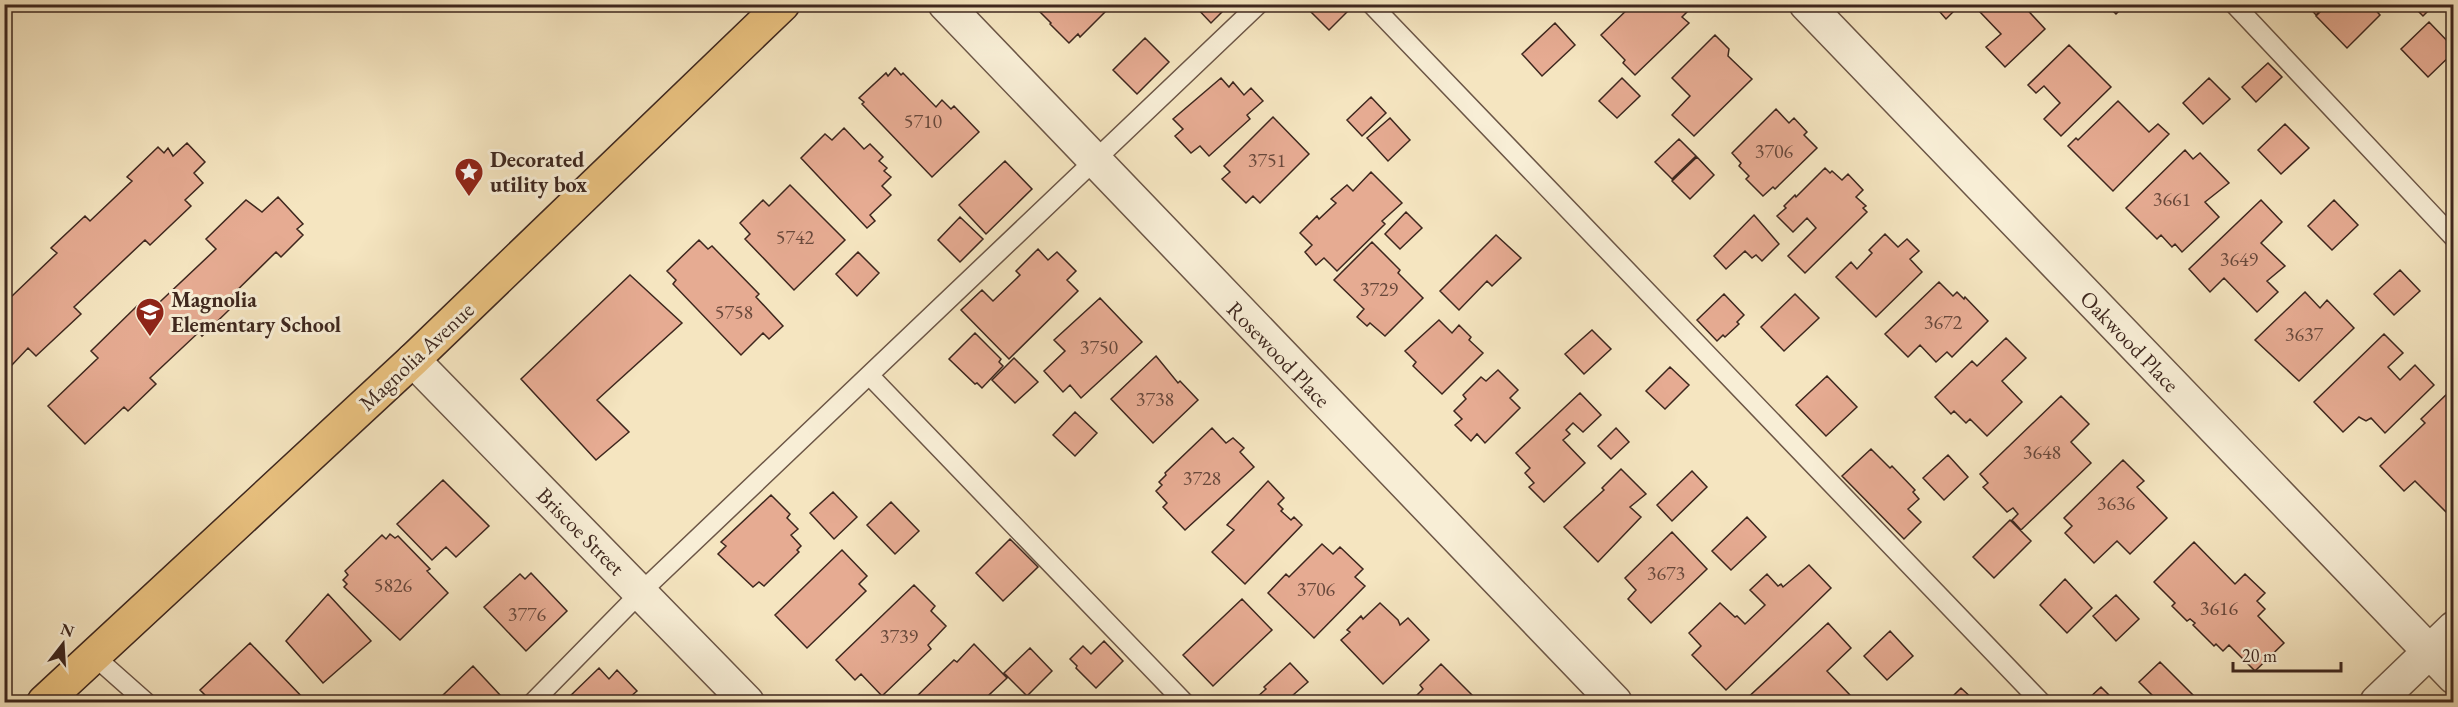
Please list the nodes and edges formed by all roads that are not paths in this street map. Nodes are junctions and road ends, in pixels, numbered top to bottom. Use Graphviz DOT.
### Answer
graph roads {
  1 [pos="783,4"];
  2 [pos="945,4"];
  3 [pos="1259,4"];
  4 [pos="1371,4"];
  5 [pos="1806,4"];
  6 [pos="2234,4"];
  7 [pos="1094,162"];
  8 [pos="2454,238"];
  9 [pos="413,360"];
  10 [pos="870,376"];
  11 [pos="641,592"];
  12 [pos="2454,628"];
  13 [pos="2429,652"];
  14 [pos="94,656"];
  15 [pos="2454,677"];
  16 [pos="44,702"];
  17 [pos="146,702"];
  18 [pos="533,702"];
  19 [pos="747,702"];
  20 [pos="1184,702"];
  21 [pos="1615,702"];
  22 [pos="2041,702"];
  23 [pos="2377,702"];
  1 -- 9 [label="main road, Magnolia Avenue"];
  2 -- 7 [label="street, Rosewood Place"];
  3 -- 7 [label="lane"];
  4 -- 22 [label="lane"];
  5 -- 13 [label="street, Oakwood Place"];
  6 -- 8 [label="lane"];
  7 -- 10 [label="lane"];
  7 -- 21 [label="street, Rosewood Place"];
  9 -- 11 [label="street, Briscoe Street"];
  9 -- 14 [label="main road, Magnolia Avenue"];
  10 -- 11 [label="lane"];
  10 -- 20 [label="lane"];
  11 -- 18 [label="lane"];
  11 -- 19 [label="street, Briscoe Street"];
  12 -- 13 [label="street"];
  13 -- 15 [label="street, Oakwood Place"];
  13 -- 23 [label="street"];
  14 -- 16 [label="main road, Magnolia Avenue"];
  14 -- 17 [label="lane"];
}
